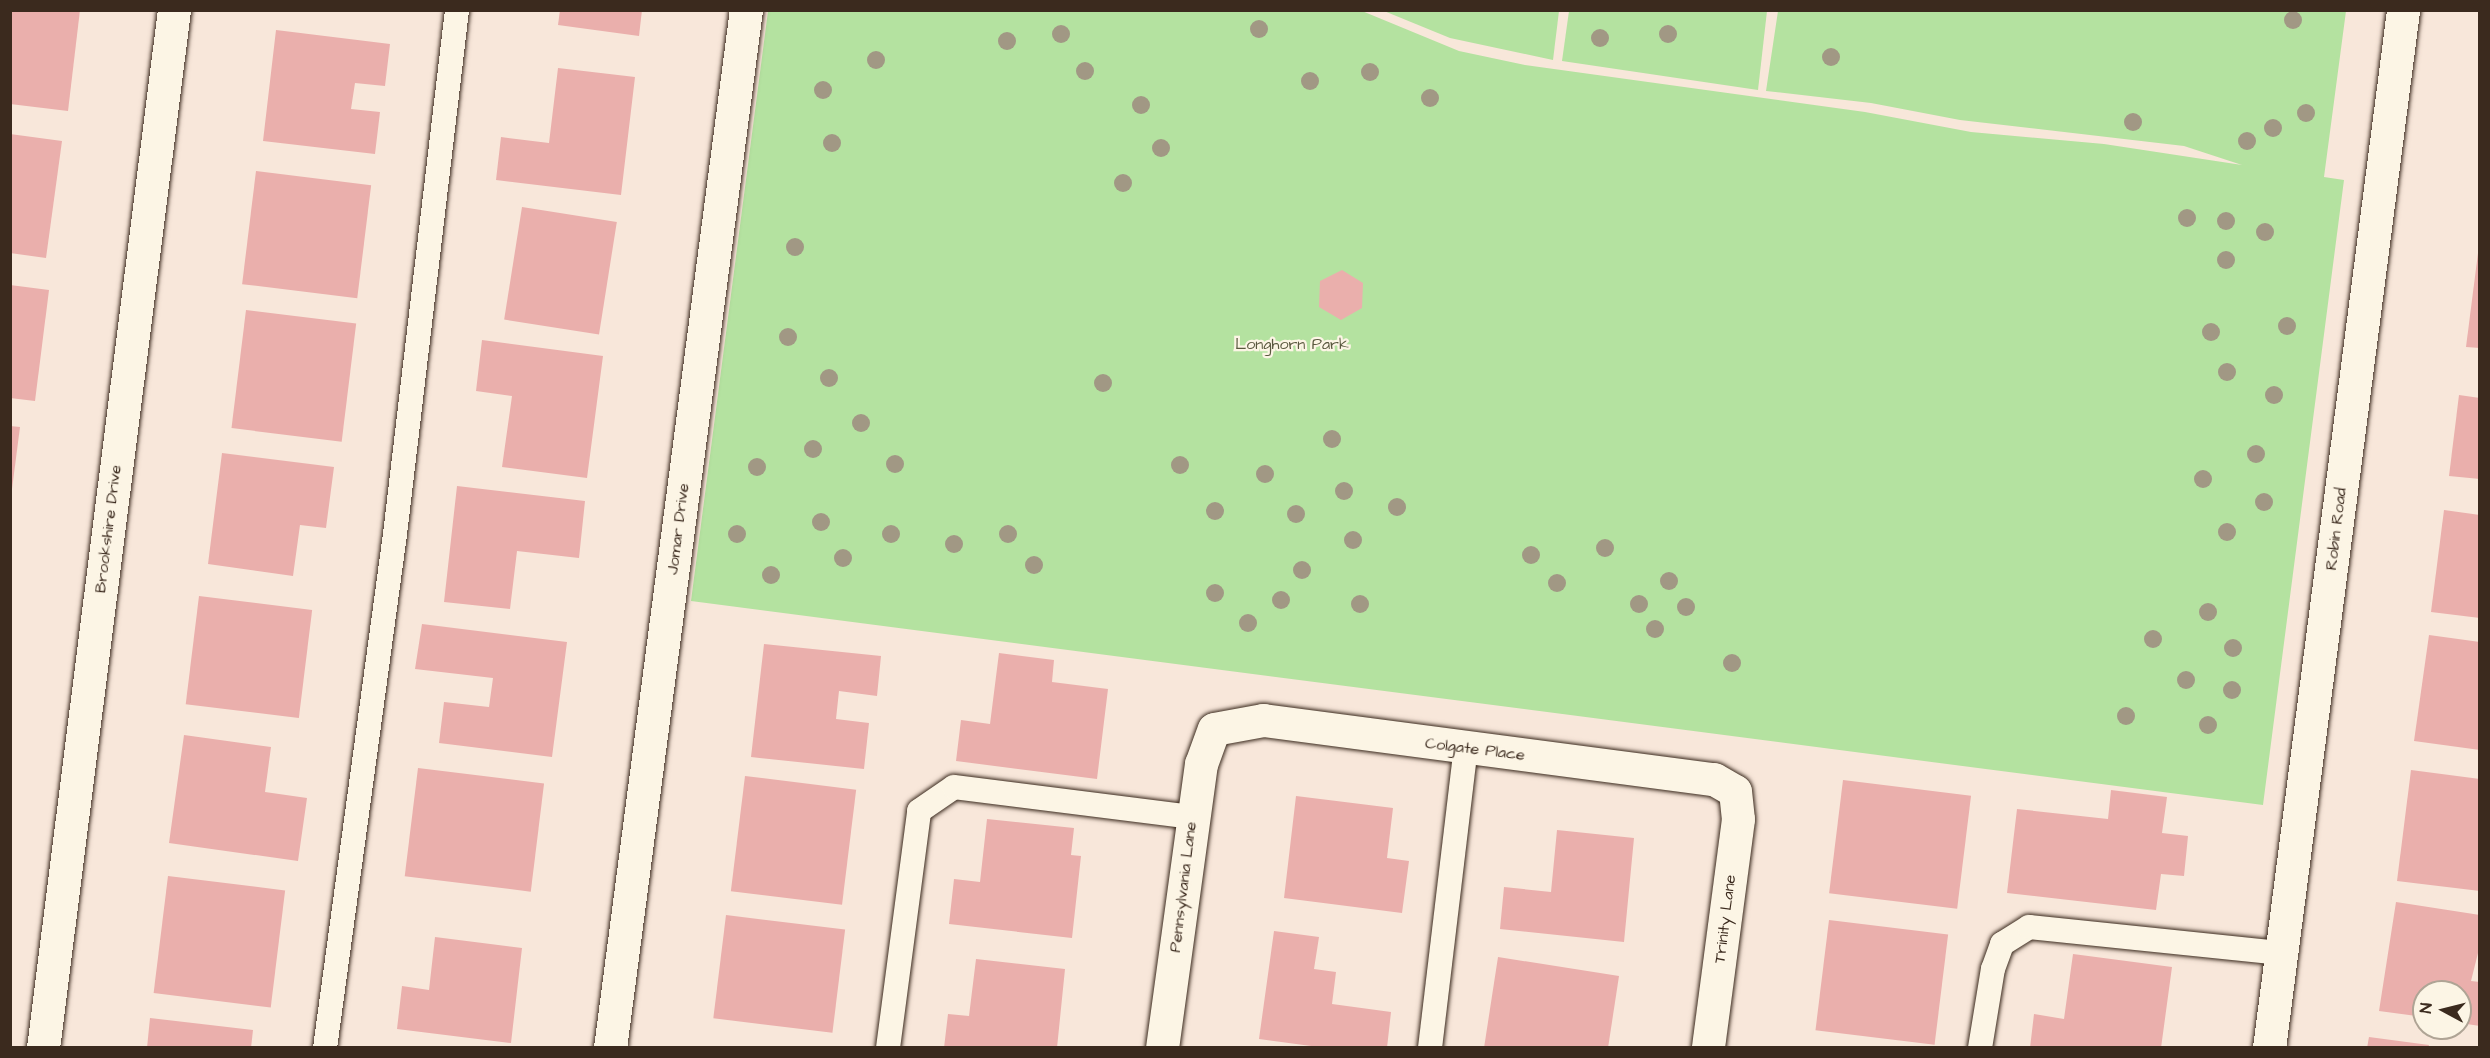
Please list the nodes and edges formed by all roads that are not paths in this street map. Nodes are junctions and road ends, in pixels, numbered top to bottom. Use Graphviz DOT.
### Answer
graph roads {
  1 [pos="174,10"];
  2 [pos="457,10"];
  3 [pos="746,10"];
  4 [pos="2403,10"];
  5 [pos="1214,729"];
  6 [pos="1466,748"];
  7 [pos="1735,791"];
  8 [pos="1192,817"];
  9 [pos="2282,953"];
  10 [pos="43,1047"];
  11 [pos="325,1047"];
  12 [pos="610,1047"];
  13 [pos="888,1047"];
  14 [pos="1162,1047"];
  15 [pos="1430,1047"];
  16 [pos="1708,1047"];
  17 [pos="1980,1047"];
  18 [pos="2269,1047"];
  1 -- 10 [label="street, Brookshire Drive"];
  2 -- 11 [label="lane"];
  3 -- 12 [label="street, Jomar Drive"];
  4 -- 9 [label="street, Robin Road"];
  5 -- 6 [label="street, Colgate Place"];
  5 -- 8 [label="street, Pennsylvania Lane"];
  6 -- 7 [label="street, Colgate Place"];
  6 -- 15 [label="lane"];
  7 -- 16 [label="street, Trinity Lane"];
  8 -- 13 [label="lane"];
  8 -- 14 [label="street, Pennsylvania Lane"];
  9 -- 17 [label="lane"];
  9 -- 18 [label="street, Robin Road"];
}
